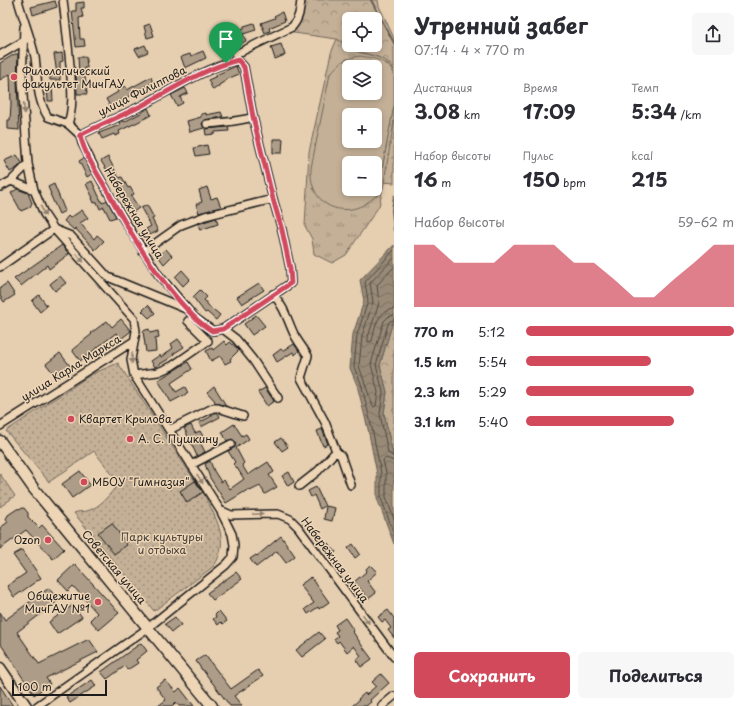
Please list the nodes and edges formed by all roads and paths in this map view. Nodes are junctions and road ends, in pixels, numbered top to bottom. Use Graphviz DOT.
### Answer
graph roads {
  1 [pos="18,0"];
  2 [pos="63,0"];
  3 [pos="302,0"];
  4 [pos="24,21"];
  5 [pos="24,41"];
  6 [pos="0,55"];
  7 [pos="237,57"];
  8 [pos="253,117"];
  9 [pos="68,124"];
  10 [pos="207,124"];
  11 [pos="80,135"];
  12 [pos="28,164"];
  13 [pos="11,181"];
  14 [pos="0,187"];
  15 [pos="34,190"];
  16 [pos="273,199"];
  17 [pos="54,229"];
  18 [pos="143,252"];
  19 [pos="0,267"];
  20 [pos="273,294"];
  21 [pos="187,309"];
  22 [pos="188,321"];
  23 [pos="223,329"];
  24 [pos="134,341"];
  25 [pos="134,375"];
  26 [pos="278,398"];
  27 [pos="243,416"];
  28 [pos="0,426"];
  29 [pos="169,430"];
  30 [pos="0,441"];
  31 [pos="231,444"];
  32 [pos="336,451"];
  33 [pos="191,465"];
  34 [pos="351,485"];
  35 [pos="299,486"];
  36 [pos="220,510"];
  37 [pos="148,627"];
  38 [pos="394,657"];
  39 [pos="0,668"];
  40 [pos="394,696"];
  41 [pos="26,706"];
  42 [pos="37,706"];
  43 [pos="212,706"];
  44 [pos="382,706"];
  1 -- 4 [label="street, Набережная улица"];
  2 -- 9 [label="street"];
  3 -- 7 [label="street, улица Филиппова"];
  4 -- 5 [label="street, Набережная улица"];
  4 -- 9 [label="street, Набережная улица"];
  5 -- 6 [label="street"];
  5 -- 12 [label="street, Набережная улица, one-way"];
  7 -- 8 [label="street"];
  7 -- 11 [label="street, улица Филиппова"];
  8 -- 10 [label="street"];
  8 -- 16 [label="street"];
  9 -- 11 [label="street, Набережная улица"];
  11 -- 18 [label="street, Набережная улица"];
  12 -- 13 [label="street"];
  12 -- 15 [label="street, Набережная улица"];
  13 -- 14 [label="street"];
  13 -- 15 [label="street"];
  15 -- 17 [label="street, Набережная улица, one-way"];
  16 -- 18 [label="street"];
  16 -- 20 [label="street"];
  17 -- 19 [label="street"];
  17 -- 21 [label="street, Набережная улица"];
  17 -- 24 [label="street, Набережная улица, one-way"];
  18 -- 21 [label="street, Набережная улица"];
  20 -- 23 [label="street"];
  20 -- 32 [label="street"];
  21 -- 23 [label="street, Набережная улица"];
  22 -- 25 [label="street"];
  23 -- 26 [label="street"];
  24 -- 25 [label="street, Набережная улица, one-way"];
  24 -- 28 [label="street, улица Карла Маркса"];
  25 -- 29 [label="street, Набережная улица"];
  27 -- 29 [label="street"];
  29 -- 33 [label="street, Набережная улица"];
  30 -- 37 [label="main road, Советская улица"];
  31 -- 33 [label="street"];
  32 -- 34 [label="street"];
  32 -- 35 [label="street"];
  33 -- 36 [label="street, Набережная улица, one-way"];
  36 -- 37 [label="street"];
  36 -- 38 [label="street, Набережная улица, one-way"];
  37 -- 42 [label="street"];
  37 -- 43 [label="main road, Советская улица"];
  39 -- 41 [label="main road"];
  40 -- 44 [label="street"];
}
